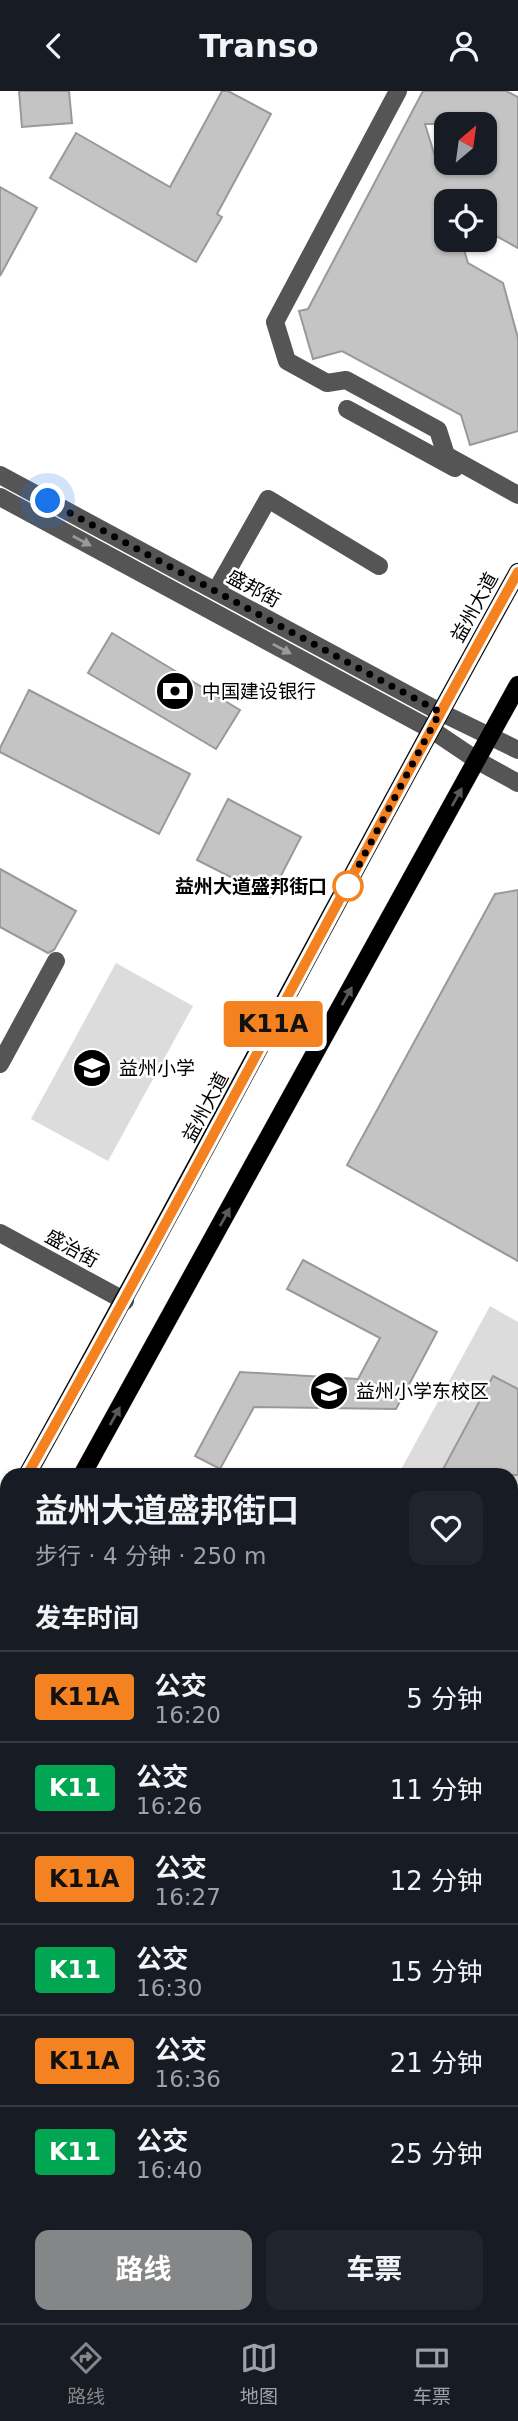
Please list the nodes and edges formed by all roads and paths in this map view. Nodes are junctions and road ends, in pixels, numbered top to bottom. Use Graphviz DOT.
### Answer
graph roads {
  1 [pos="398,91"];
  2 [pos="347,409"];
  3 [pos="0,475"];
  4 [pos="518,495"];
  5 [pos="0,497"];
  6 [pos="518,503"];
  7 [pos="379,566"];
  8 [pos="518,572"];
  9 [pos="216,591"];
  10 [pos="518,685"];
  11 [pos="440,712"];
  12 [pos="432,730"];
  13 [pos="491,735"];
  14 [pos="518,750"];
  15 [pos="478,761"];
  16 [pos="518,783"];
  17 [pos="56,961"];
  18 [pos="0,1064"];
  19 [pos="0,1233"];
  20 [pos="125,1301"];
  21 [pos="31,1468"];
  22 [pos="86,1468"];
  1 -- 4 [label="street"];
  2 -- 6 [label="street"];
  3 -- 9 [label="street, 盛邦街"];
  5 -- 12 [label="street, one-way"];
  7 -- 9 [label="street"];
  8 -- 11 [label="main road, 益州大道"];
  9 -- 11 [label="street, 盛邦街"];
  10 -- 13 [label="main road"];
  11 -- 12 [label="main road, 益州大道"];
  11 -- 13 [label="street, 盛邦街"];
  12 -- 15 [label="street"];
  12 -- 20 [label="main road, 益州大道"];
  13 -- 14 [label="street, 盛邦街"];
  13 -- 15 [label="main road"];
  15 -- 16 [label="street"];
  22 -- 15 [label="main road, one-way"];
  17 -- 18 [label="street"];
  19 -- 20 [label="street, 盛治街"];
  20 -- 21 [label="main road, 益州大道"];
}
